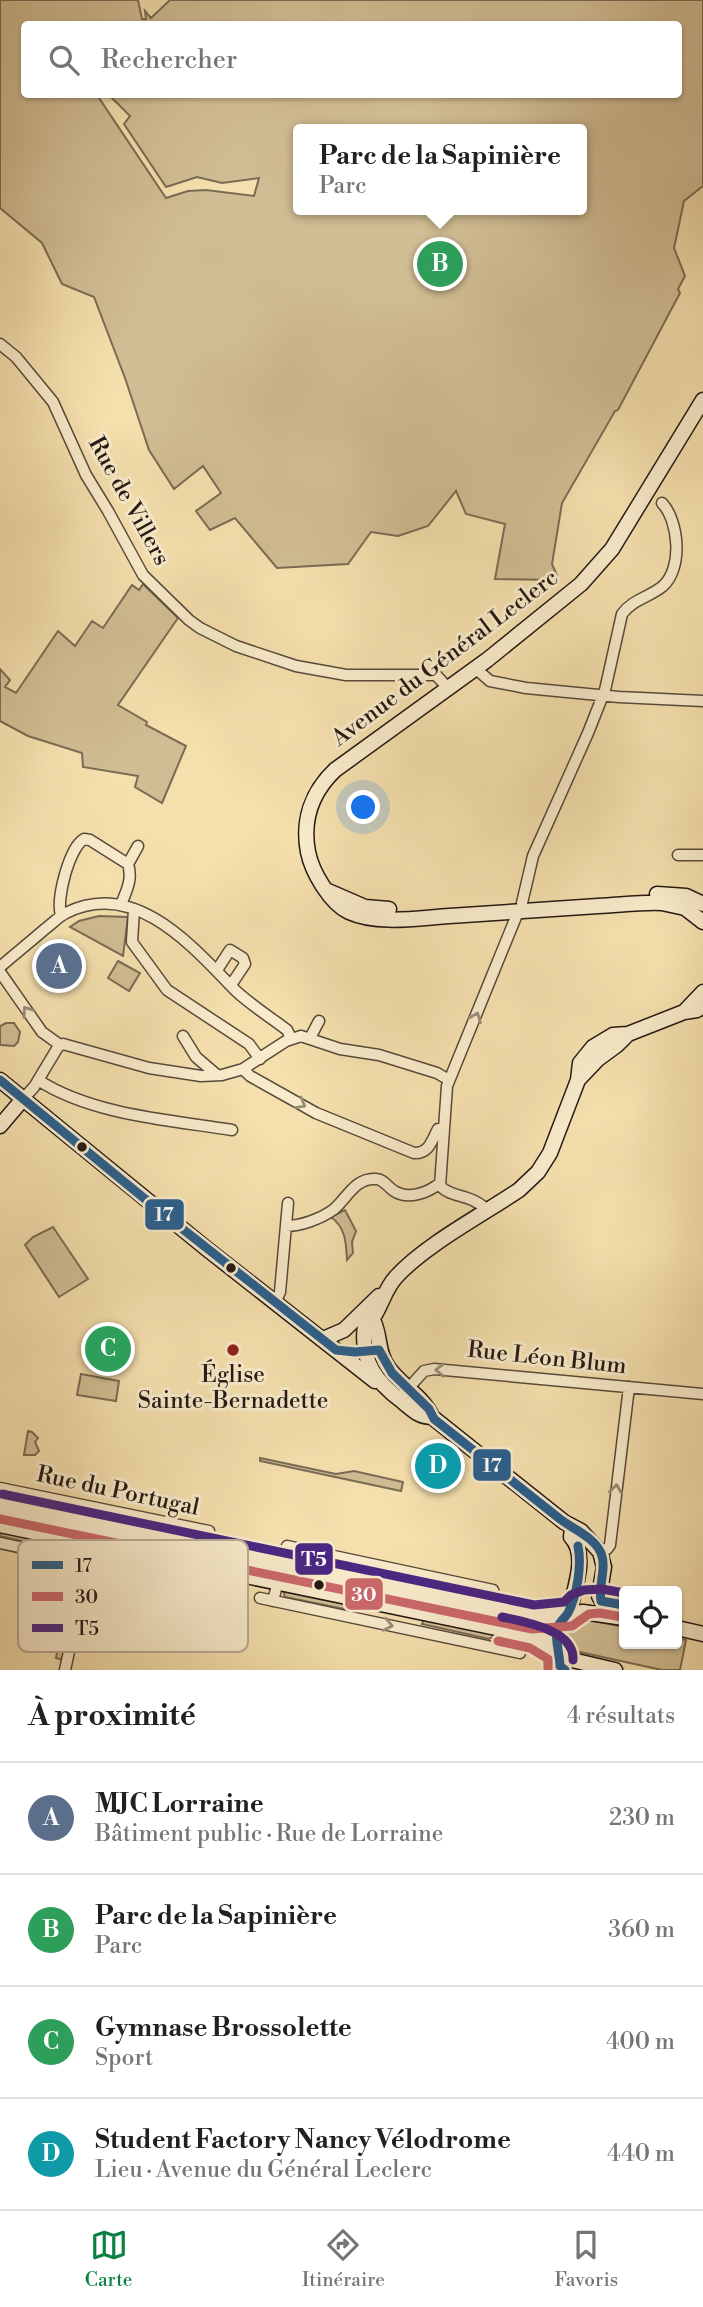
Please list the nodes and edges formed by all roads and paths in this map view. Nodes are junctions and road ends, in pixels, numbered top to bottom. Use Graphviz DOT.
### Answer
graph roads {
  1 [pos="0,344"];
  2 [pos="703,400"];
  3 [pos="662,503"];
  4 [pos="475,668"];
  5 [pos="449,688"];
  6 [pos="603,695"];
  7 [pos="703,701"];
  8 [pos="138,846"];
  9 [pos="678,855"];
  10 [pos="703,855"];
  11 [pos="128,864"];
  12 [pos="703,904"];
  13 [pos="121,905"];
  14 [pos="520,907"];
  15 [pos="134,909"];
  16 [pos="61,915"];
  17 [pos="703,922"];
  18 [pos="0,967"];
  19 [pos="217,970"];
  20 [pos="0,972"];
  21 [pos="231,985"];
  22 [pos="703,992"];
  23 [pos="703,1006"];
  24 [pos="684,1012"];
  25 [pos="319,1021"];
  26 [pos="183,1036"];
  27 [pos="291,1038"];
  28 [pos="310,1038"];
  29 [pos="60,1045"];
  30 [pos="260,1059"];
  31 [pos="243,1069"];
  32 [pos="217,1075"];
  33 [pos="0,1080"];
  34 [pos="38,1080"];
  35 [pos="449,1080"];
  36 [pos="23,1100"];
  37 [pos="0,1126"];
  38 [pos="443,1129"];
  39 [pos="232,1130"];
  40 [pos="440,1183"];
  41 [pos="288,1203"];
  42 [pos="488,1211"];
  43 [pos="286,1226"];
  44 [pos="388,1286"];
  45 [pos="275,1303"];
  46 [pos="323,1339"];
  47 [pos="336,1350"];
  48 [pos="371,1351"];
  49 [pos="629,1387"];
  50 [pos="385,1388"];
  51 [pos="703,1394"];
  52 [pos="403,1395"];
  53 [pos="0,1488"];
  54 [pos="0,1506"];
  55 [pos="0,1525"];
  56 [pos="572,1528"];
  57 [pos="72,1540"];
  58 [pos="163,1540"];
  59 [pos="208,1540"];
  60 [pos="0,1543"];
  61 [pos="18,1547"];
  62 [pos="580,1552"];
  63 [pos="600,1552"];
  64 [pos="248,1558"];
  65 [pos="282,1565"];
  66 [pos="248,1577"];
  67 [pos="278,1583"];
  68 [pos="260,1598"];
  69 [pos="273,1601"];
  70 [pos="569,1614"];
  71 [pos="617,1616"];
  72 [pos="682,1629"];
  73 [pos="509,1631"];
  74 [pos="703,1634"];
  75 [pos="495,1647"];
  76 [pos="69,1652"];
  77 [pos="520,1653"];
  78 [pos="561,1653"];
  79 [pos="65,1670"];
  80 [pos="550,1670"];
  81 [pos="615,1670"];
  1 -- 5 [label="street, Rue de Villers"];
  2 -- 4 [label="main road, Avenue du Général Leclerc"];
  3 -- 6 [label="street"];
  4 -- 5 [label="main road, Avenue du Général Leclerc"];
  4 -- 6 [label="street"];
  5 -- 14 [label="main road, Avenue du Général Leclerc"];
  6 -- 7 [label="street"];
  6 -- 14 [label="street"];
  8 -- 11 [label="street"];
  9 -- 10 [label="street"];
  11 -- 13 [label="street"];
  11 -- 16 [label="street"];
  12 -- 14 [label="main road, Avenue du Général Leclerc"];
  13 -- 15 [label="street"];
  13 -- 16 [label="street"];
  14 -- 17 [label="main road, Avenue du Général Leclerc"];
  35 -- 14 [label="street, one-way"];
  15 -- 19 [label="street"];
  15 -- 30 [label="street"];
  16 -- 18 [label="street"];
  19 -- 21 [label="street"];
  19 -- 21 [label="street"];
  29 -- 20 [label="street, one-way"];
  21 -- 27 [label="street"];
  22 -- 24 [label="main road"];
  23 -- 24 [label="main road"];
  24 -- 42 [label="main road"];
  25 -- 28 [label="street"];
  26 -- 32 [label="street"];
  27 -- 28 [label="street"];
  27 -- 30 [label="street"];
  28 -- 35 [label="street"];
  29 -- 32 [label="street"];
  29 -- 34 [label="street"];
  30 -- 31 [label="street"];
  31 -- 32 [label="street"];
  31 -- 38 [label="street, one-way"];
  33 -- 36 [label="main road"];
  34 -- 36 [label="street"];
  34 -- 39 [label="street"];
  35 -- 38 [label="street"];
  36 -- 37 [label="main road"];
  36 -- 45 [label="main road"];
  38 -- 40 [label="street"];
  40 -- 42 [label="street"];
  40 -- 43 [label="street"];
  41 -- 43 [label="street"];
  42 -- 44 [label="main road"];
  43 -- 45 [label="street"];
  44 -- 46 [label="main road"];
  44 -- 48 [label="main road"];
  45 -- 46 [label="main road"];
  46 -- 47 [label="main road"];
  47 -- 48 [label="main road"];
  47 -- 50 [label="main road"];
  48 -- 50 [label="main road"];
  48 -- 52 [label="main road"];
  49 -- 51 [label="street, Rue Léon Blum"];
  49 -- 52 [label="street, Rue Léon Blum, one-way"];
  63 -- 49 [label="street, one-way"];
  50 -- 52 [label="main road"];
  52 -- 56 [label="main road"];
  53 -- 59 [label="street, Rue du Portugal"];
  54 -- 58 [label="main road"];
  55 -- 57 [label="main road"];
  56 -- 62 [label="main road"];
  56 -- 63 [label="main road"];
  60 -- 61 [label="street"];
  62 -- 63 [label="main road"];
  62 -- 70 [label="main road"];
  63 -- 71 [label="main road"];
  64 -- 65 [label="main road"];
  65 -- 67 [label="street"];
  65 -- 70 [label="main road"];
  66 -- 67 [label="main road"];
  67 -- 69 [label="street"];
  67 -- 73 [label="main road"];
  68 -- 69 [label="street"];
  69 -- 75 [label="street, one-way"];
  70 -- 71 [label="main road"];
  70 -- 78 [label="main road"];
  72 -- 74 [label="main road"];
  73 -- 75 [label="street"];
  73 -- 78 [label="main road"];
  75 -- 77 [label="street"];
  76 -- 79 [label="street"];
  78 -- 80 [label="street"];
  78 -- 81 [label="main road"];
}
